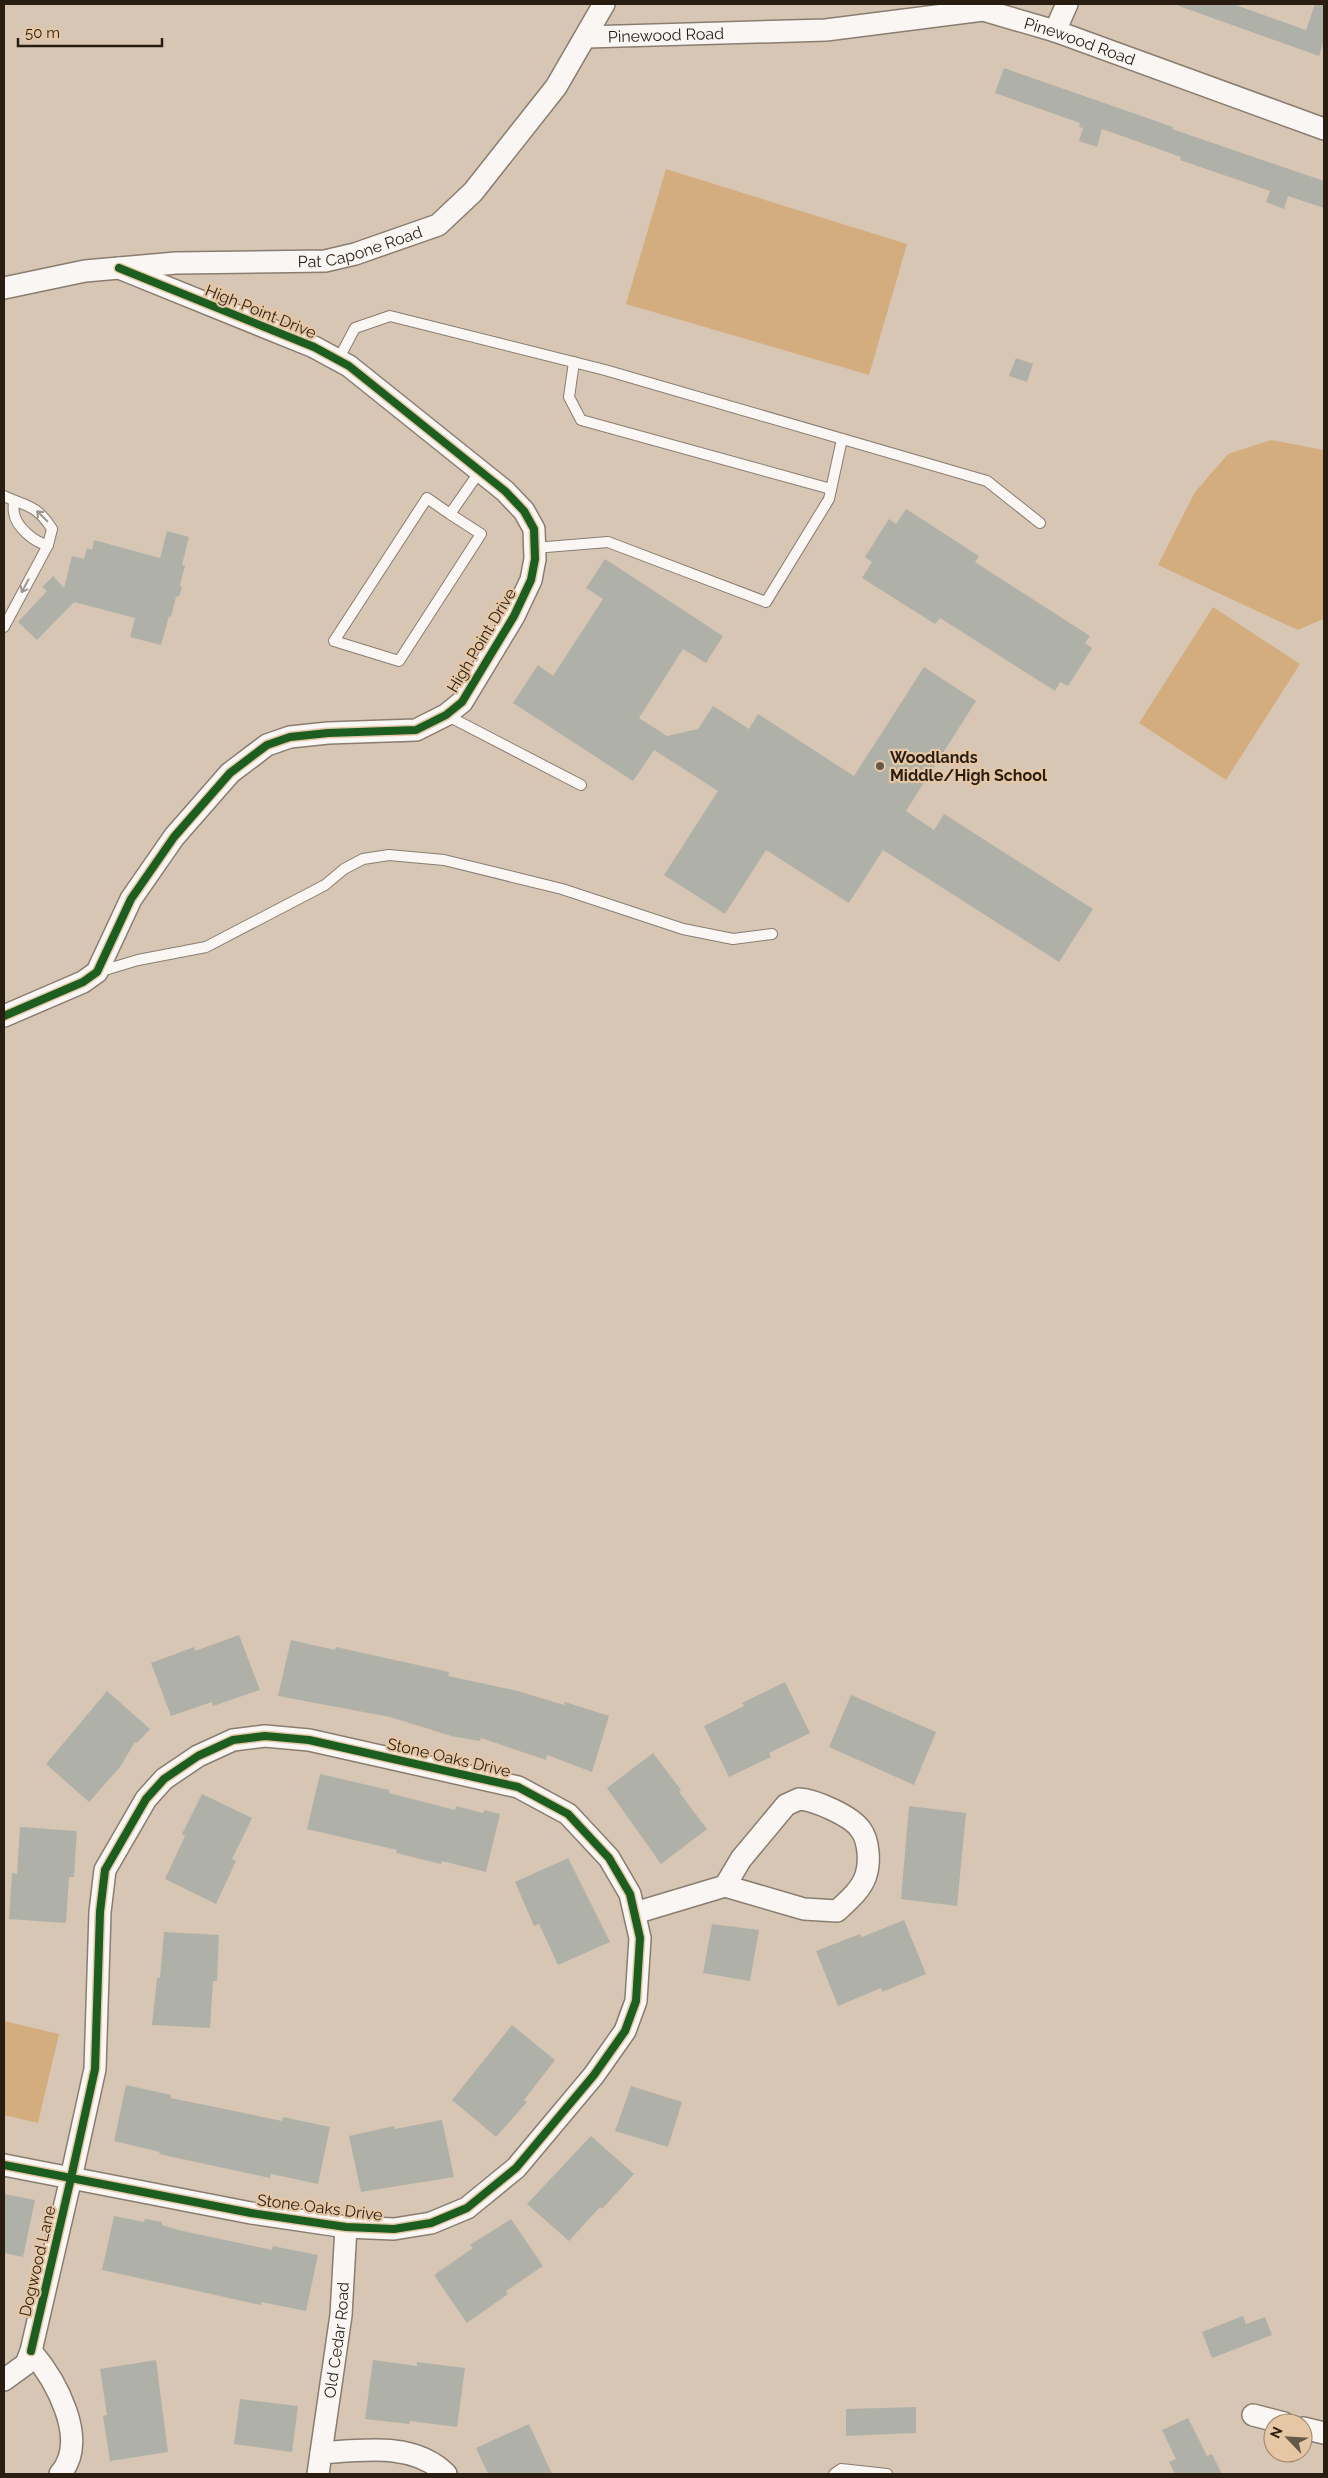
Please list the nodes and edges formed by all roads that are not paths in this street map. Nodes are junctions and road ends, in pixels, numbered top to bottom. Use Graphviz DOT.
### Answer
graph roads {
  1 [pos="604,4"];
  2 [pos="1067,4"];
  3 [pos="1055,31"];
  4 [pos="587,37"];
  5 [pos="1324,129"];
  6 [pos="118,268"];
  7 [pos="4,288"];
  8 [pos="338,360"];
  9 [pos="574,362"];
  10 [pos="842,439"];
  11 [pos="480,471"];
  12 [pos="831,489"];
  13 [pos="4,496"];
  14 [pos="14,501"];
  15 [pos="450,514"];
  16 [pos="1040,523"];
  17 [pos="48,545"];
  18 [pos="534,548"];
  19 [pos="4,626"];
  20 [pos="446,715"];
  21 [pos="581,785"];
  22 [pos="772,934"];
  23 [pos="97,972"];
  24 [pos="4,1016"];
  25 [pos="725,1886"];
  26 [pos="635,1913"];
  27 [pos="4,2165"];
  28 [pos="71,2178"];
  29 [pos="346,2227"];
  30 [pos="31,2351"];
  31 [pos="4,2380"];
  32 [pos="1253,2415"];
  33 [pos="1263,2418"];
  34 [pos="321,2452"];
  35 [pos="60,2474"];
  36 [pos="318,2474"];
  37 [pos="446,2474"];
  38 [pos="834,2474"];
  39 [pos="887,2474"];
  1 -- 4 [label="street, Pat Capone Road"];
  2 -- 3 [label="street"];
  3 -- 4 [label="street, Pinewood Road"];
  3 -- 5 [label="street, Pinewood Road"];
  4 -- 6 [label="street, Pat Capone Road"];
  6 -- 7 [label="street, Pat Capone Road"];
  6 -- 8 [label="street, High Point Drive"];
  8 -- 9 [label="lane"];
  8 -- 11 [label="street, High Point Drive"];
  9 -- 10 [label="lane"];
  9 -- 12 [label="lane"];
  10 -- 12 [label="lane"];
  10 -- 16 [label="lane"];
  11 -- 15 [label="lane"];
  11 -- 18 [label="street, High Point Drive"];
  12 -- 18 [label="lane"];
  13 -- 14 [label="lane"];
  14 -- 17 [label="lane"];
  17 -- 14 [label="lane, one-way"];
  15 -- 15 [label="lane"];
  17 -- 19 [label="lane, one-way"];
  18 -- 20 [label="street, High Point Drive"];
  20 -- 21 [label="lane"];
  20 -- 23 [label="street, High Point Drive"];
  22 -- 23 [label="lane"];
  23 -- 24 [label="street"];
  25 -- 25 [label="street"];
  25 -- 26 [label="street"];
  26 -- 28 [label="street, Stone Oaks Drive"];
  26 -- 29 [label="street, Stone Oaks Drive"];
  27 -- 28 [label="street, Stone Oaks Drive"];
  28 -- 29 [label="street, Stone Oaks Drive"];
  28 -- 30 [label="street, Dogwood Lane"];
  29 -- 34 [label="street, Old Cedar Road"];
  30 -- 31 [label="street, Dogwood Lane"];
  30 -- 35 [label="street"];
  32 -- 33 [label="street"];
  34 -- 36 [label="street, Old Cedar Road"];
  34 -- 37 [label="street"];
  38 -- 39 [label="lane"];
}
